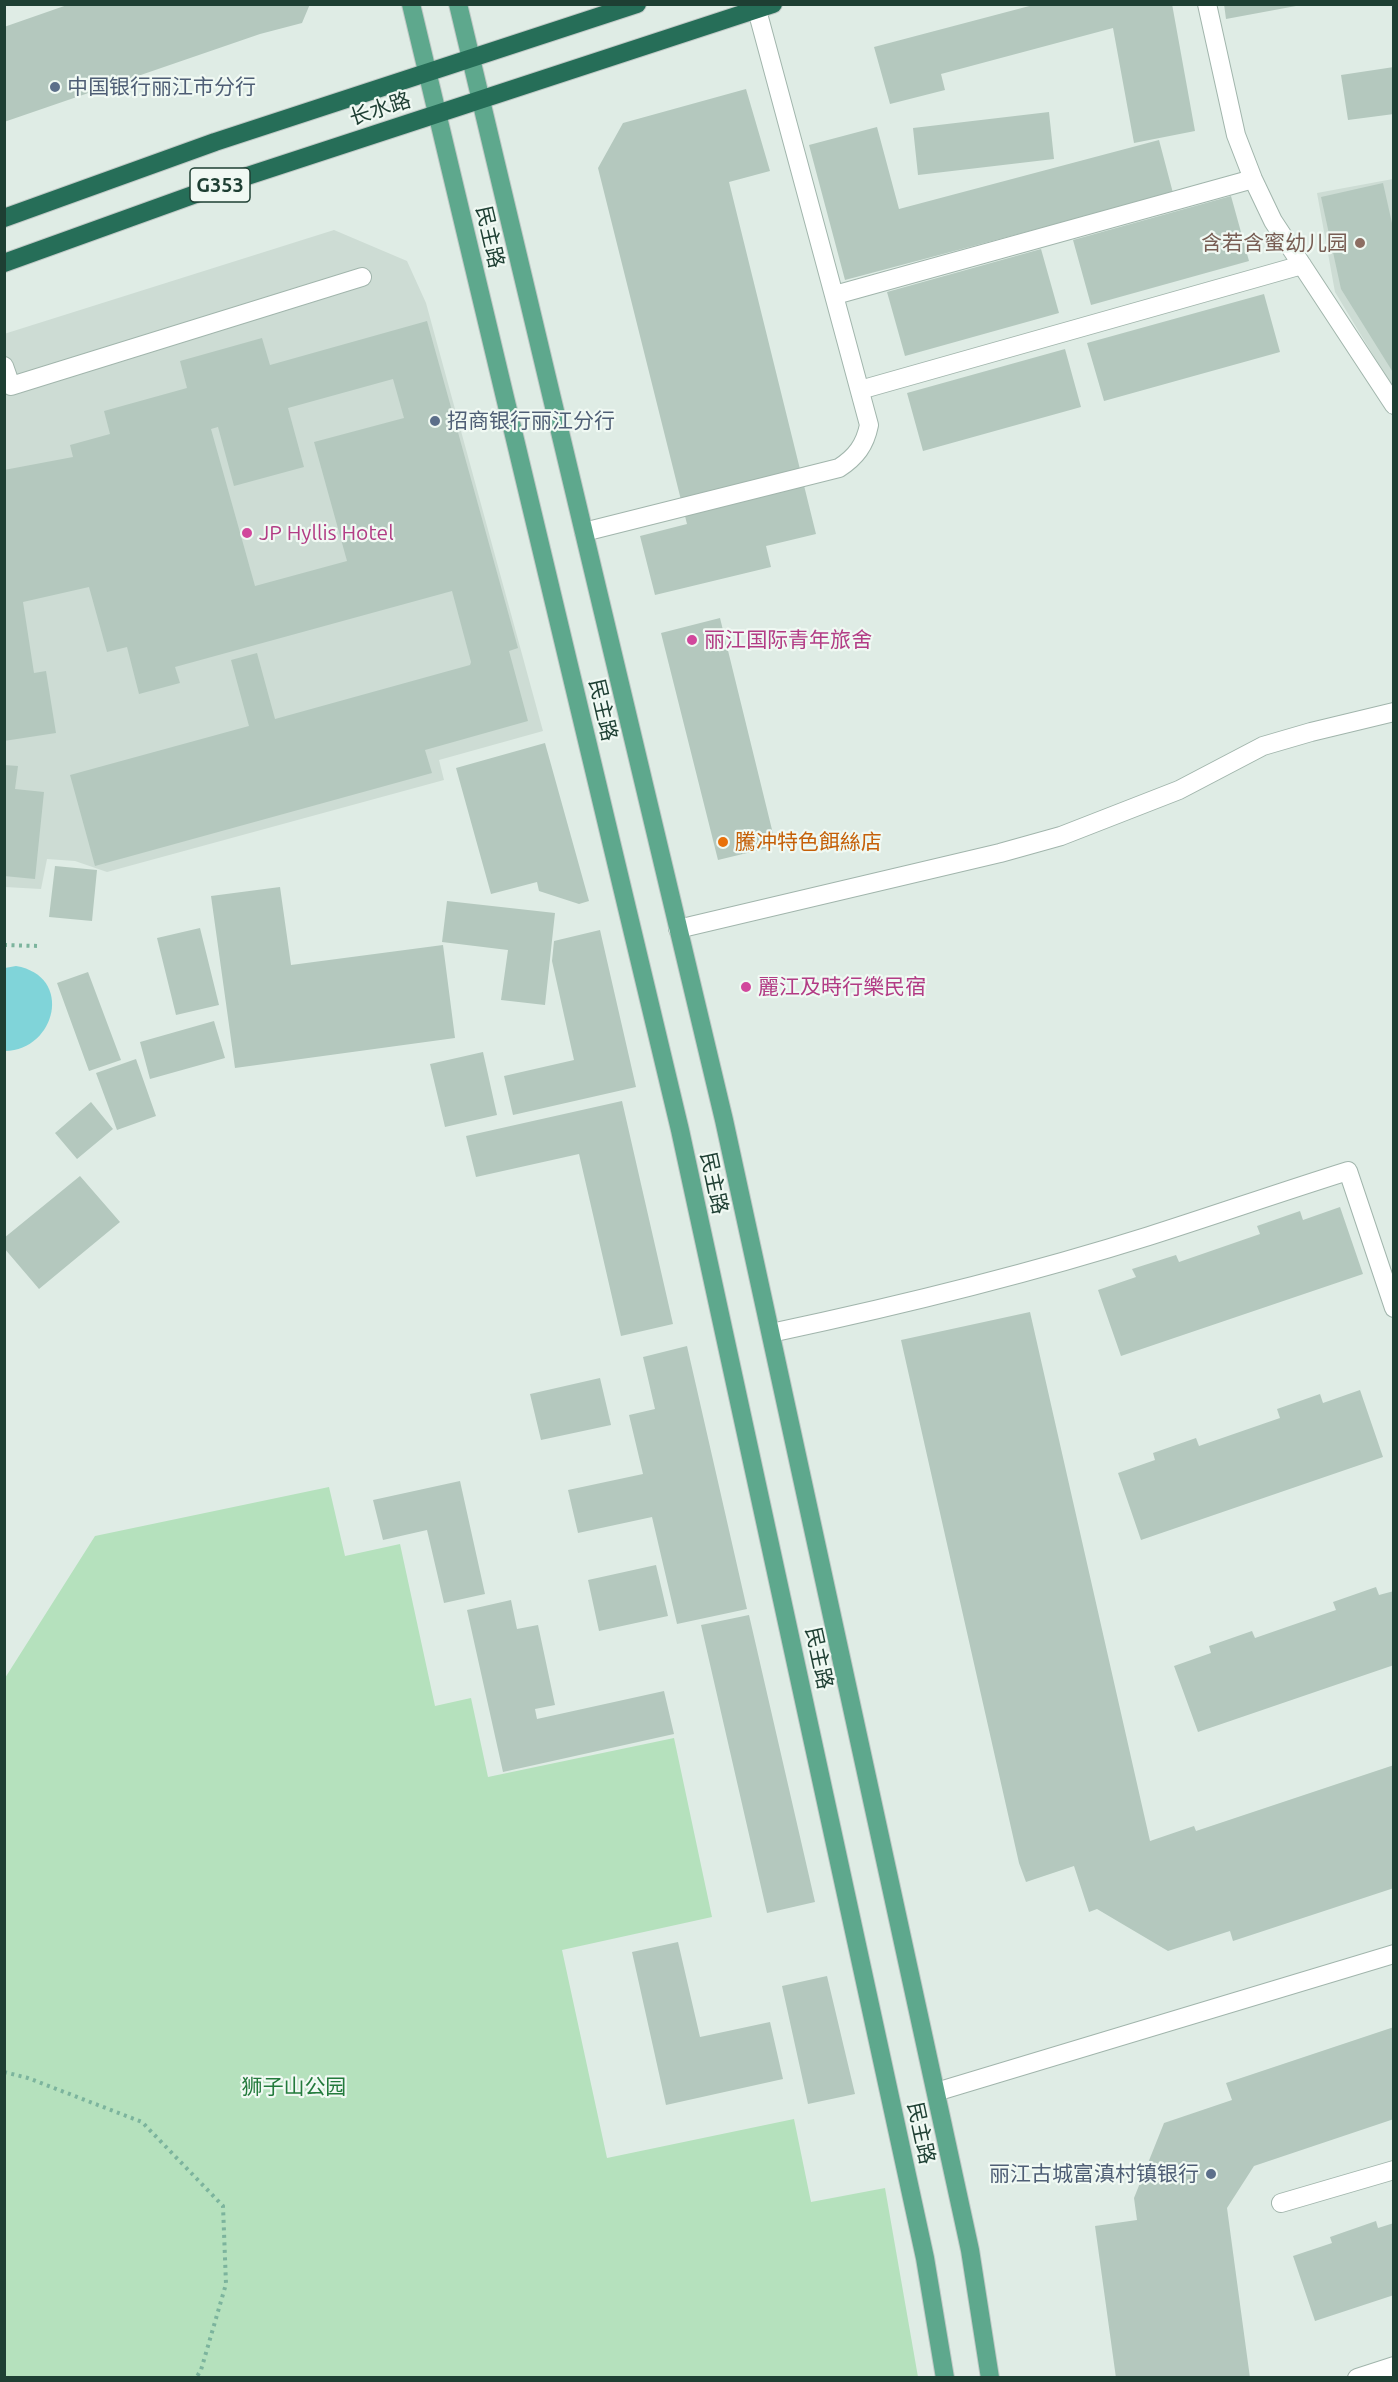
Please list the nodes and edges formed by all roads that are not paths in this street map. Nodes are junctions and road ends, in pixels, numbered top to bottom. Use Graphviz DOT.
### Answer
graph roads {
  1 [pos="411,4"];
  2 [pos="458,4"];
  3 [pos="637,4"];
  4 [pos="1207,4"];
  5 [pos="765,7"];
  6 [pos="471,59"];
  7 [pos="428,73"];
  8 [pos="480,100"];
  9 [pos="438,114"];
  10 [pos="1253,179"];
  11 [pos="4,218"];
  12 [pos="4,263"];
  13 [pos="1302,265"];
  14 [pos="362,278"];
  15 [pos="834,295"];
  16 [pos="4,366"];
  17 [pos="860,390"];
  18 [pos="1394,405"];
  19 [pos="584,532"];
  20 [pos="1394,712"];
  21 [pos="678,929"];
  22 [pos="1394,1308"];
  23 [pos="771,1333"];
  24 [pos="1394,1954"];
  25 [pos="936,2092"];
  26 [pos="1394,2170"];
  27 [pos="1281,2203"];
  28 [pos="1394,2366"];
  29 [pos="945,2378"];
  30 [pos="990,2378"];
  31 [pos="1357,2378"];
  1 -- 7 [label="main road, 民主路"];
  2 -- 6 [label="main road, 民主路"];
  3 -- 6 [label="highway, 长水路 / G353"];
  4 -- 10 [label="street"];
  5 -- 8 [label="highway, 长水路 / G353"];
  5 -- 15 [label="street"];
  6 -- 7 [label="highway, 长水路 / G353"];
  6 -- 8 [label="main road, 民主路"];
  7 -- 9 [label="main road, 民主路"];
  7 -- 11 [label="highway, 长水路 / G353"];
  8 -- 9 [label="highway, 长水路 / G353"];
  8 -- 19 [label="main road, 民主路"];
  9 -- 12 [label="highway, 长水路 / G353"];
  9 -- 29 [label="main road, 民主路"];
  10 -- 13 [label="street"];
  10 -- 15 [label="street"];
  13 -- 17 [label="street"];
  13 -- 18 [label="street"];
  14 -- 16 [label="street"];
  15 -- 17 [label="street"];
  17 -- 19 [label="street"];
  19 -- 21 [label="main road, 民主路"];
  20 -- 21 [label="street"];
  21 -- 23 [label="main road, 民主路"];
  22 -- 23 [label="street"];
  23 -- 25 [label="main road, 民主路"];
  24 -- 25 [label="street"];
  25 -- 30 [label="main road, 民主路"];
  26 -- 27 [label="street"];
  28 -- 31 [label="street"];
}
